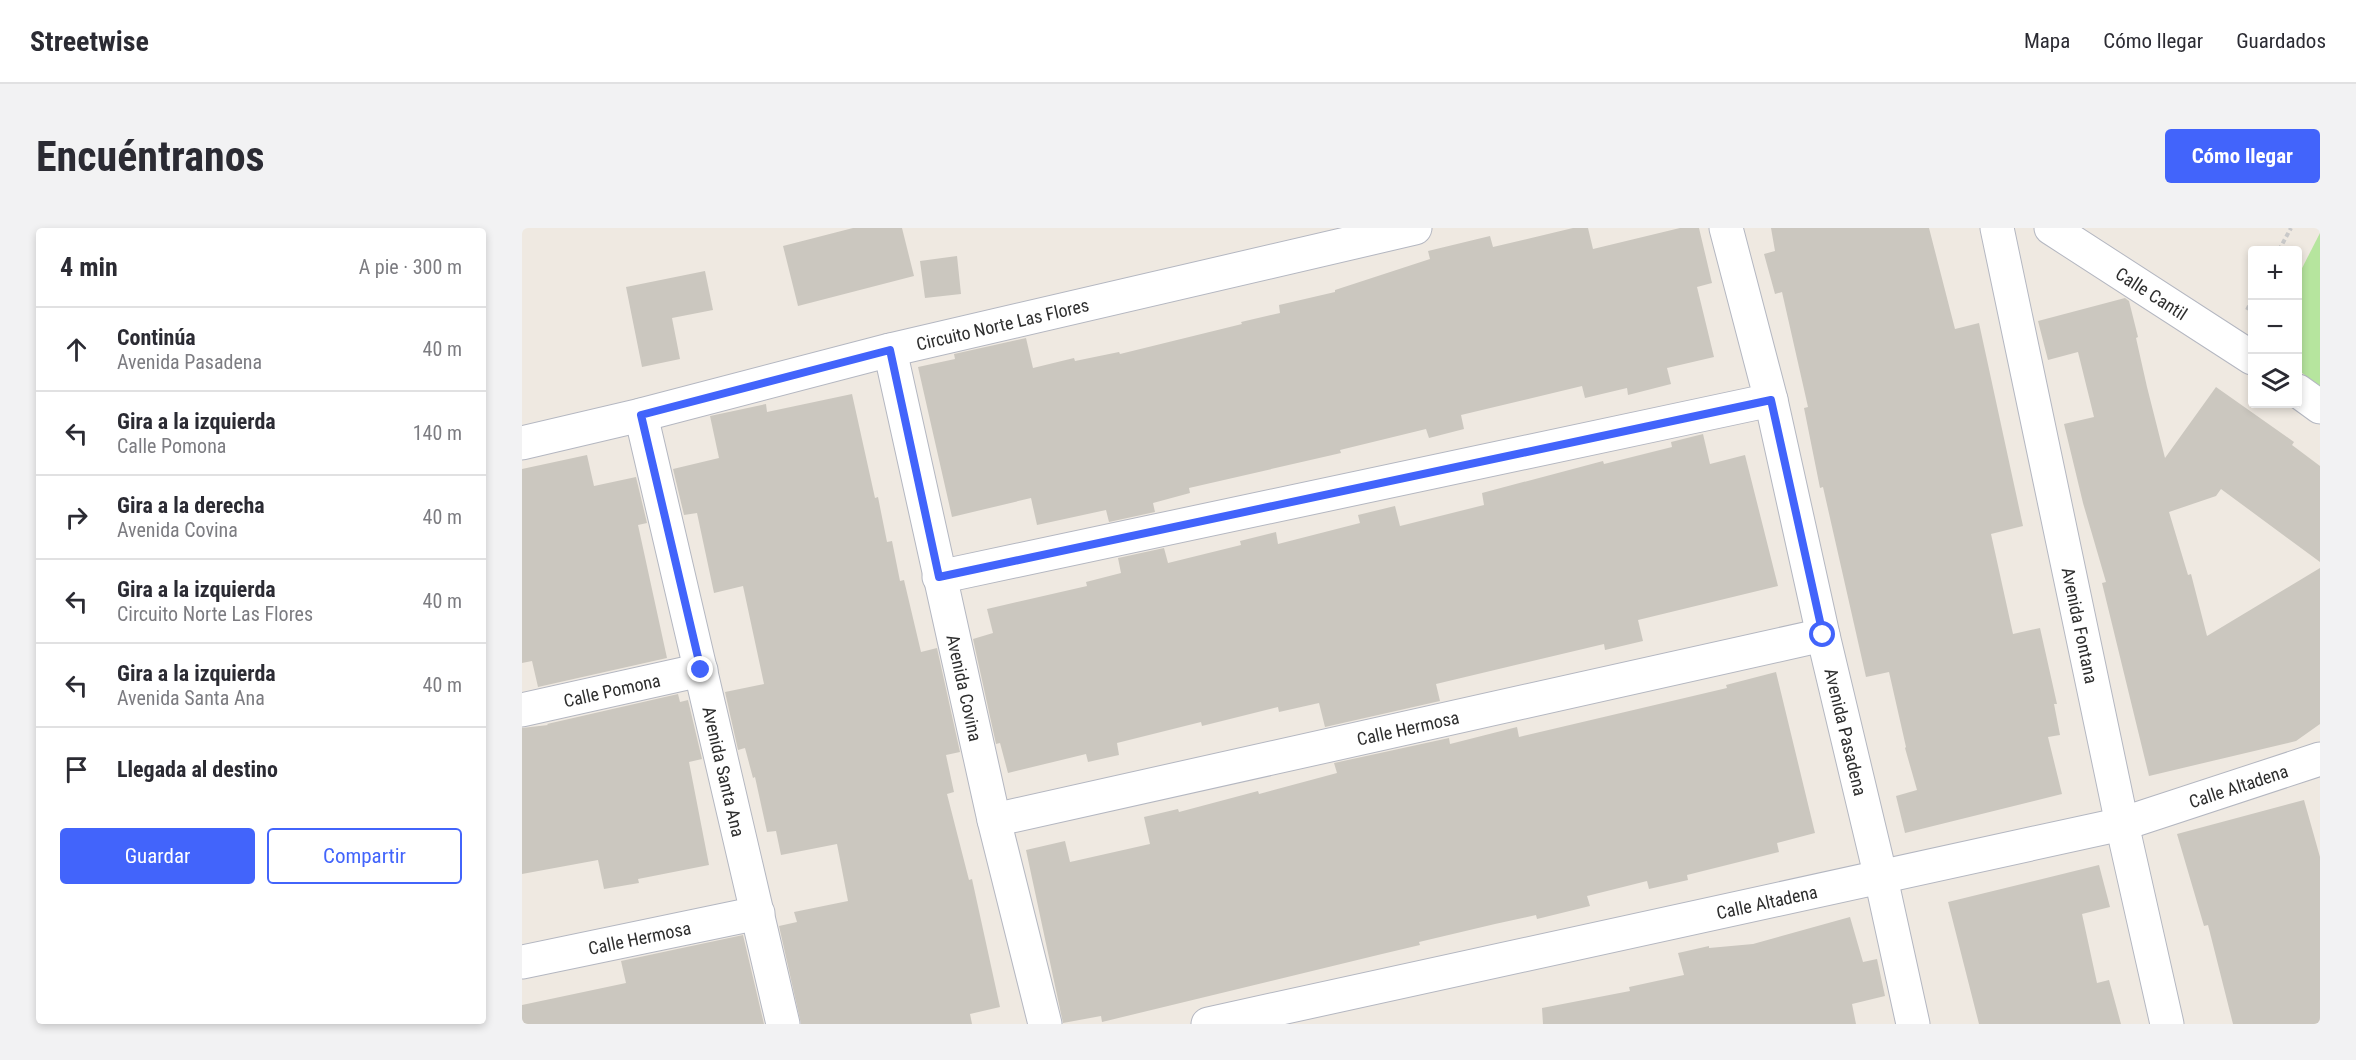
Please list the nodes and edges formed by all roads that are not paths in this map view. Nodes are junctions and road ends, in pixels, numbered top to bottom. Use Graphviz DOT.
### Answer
graph roads {
  1 [pos="1414,228"];
  2 [pos="1726,228"];
  3 [pos="1997,228"];
  4 [pos="2051,228"];
  5 [pos="890,350"];
  6 [pos="2248,355"];
  7 [pos="2302,394"];
  8 [pos="1771,400"];
  9 [pos="2320,407"];
  10 [pos="641,415"];
  11 [pos="522,443"];
  12 [pos="939,577"];
  13 [pos="1823,635"];
  14 [pos="701,670"];
  15 [pos="522,710"];
  16 [pos="2320,759"];
  17 [pos="994,820"];
  18 [pos="2122,824"];
  19 [pos="1881,878"];
  20 [pos="758,913"];
  21 [pos="522,962"];
  22 [pos="1310,1014"];
  23 [pos="783,1024"];
  24 [pos="1045,1024"];
  25 [pos="1208,1024"];
  26 [pos="1913,1024"];
  27 [pos="2167,1024"];
  1 -- 5 [label="street, Circuito Norte Las Flores"];
  2 -- 8 [label="street, Avenida Pasadena"];
  3 -- 18 [label="street, Avenida Fontana"];
  4 -- 6 [label="street, Calle Cantil"];
  5 -- 10 [label="street, Circuito Norte Las Flores"];
  5 -- 12 [label="street, Avenida Covina"];
  7 -- 9 [label="street"];
  8 -- 12 [label="street"];
  8 -- 13 [label="street, Avenida Pasadena"];
  10 -- 11 [label="street, Circuito Norte Las Flores"];
  10 -- 14 [label="street, Avenida Santa Ana"];
  12 -- 17 [label="street, Avenida Covina"];
  13 -- 17 [label="street, Calle Hermosa"];
  13 -- 19 [label="street, Avenida Pasadena"];
  14 -- 15 [label="street, Calle Pomona"];
  14 -- 20 [label="street, Avenida Santa Ana"];
  16 -- 18 [label="street, Calle Altadena"];
  17 -- 24 [label="street, Avenida Covina"];
  18 -- 19 [label="street, Calle Altadena"];
  18 -- 27 [label="street, Avenida Fontana"];
  19 -- 22 [label="street, Calle Altadena"];
  19 -- 26 [label="street, Avenida Pasadena"];
  20 -- 21 [label="street, Calle Hermosa"];
  20 -- 23 [label="street, Avenida Santa Ana"];
  22 -- 25 [label="street, Calle Altadena"];
}
